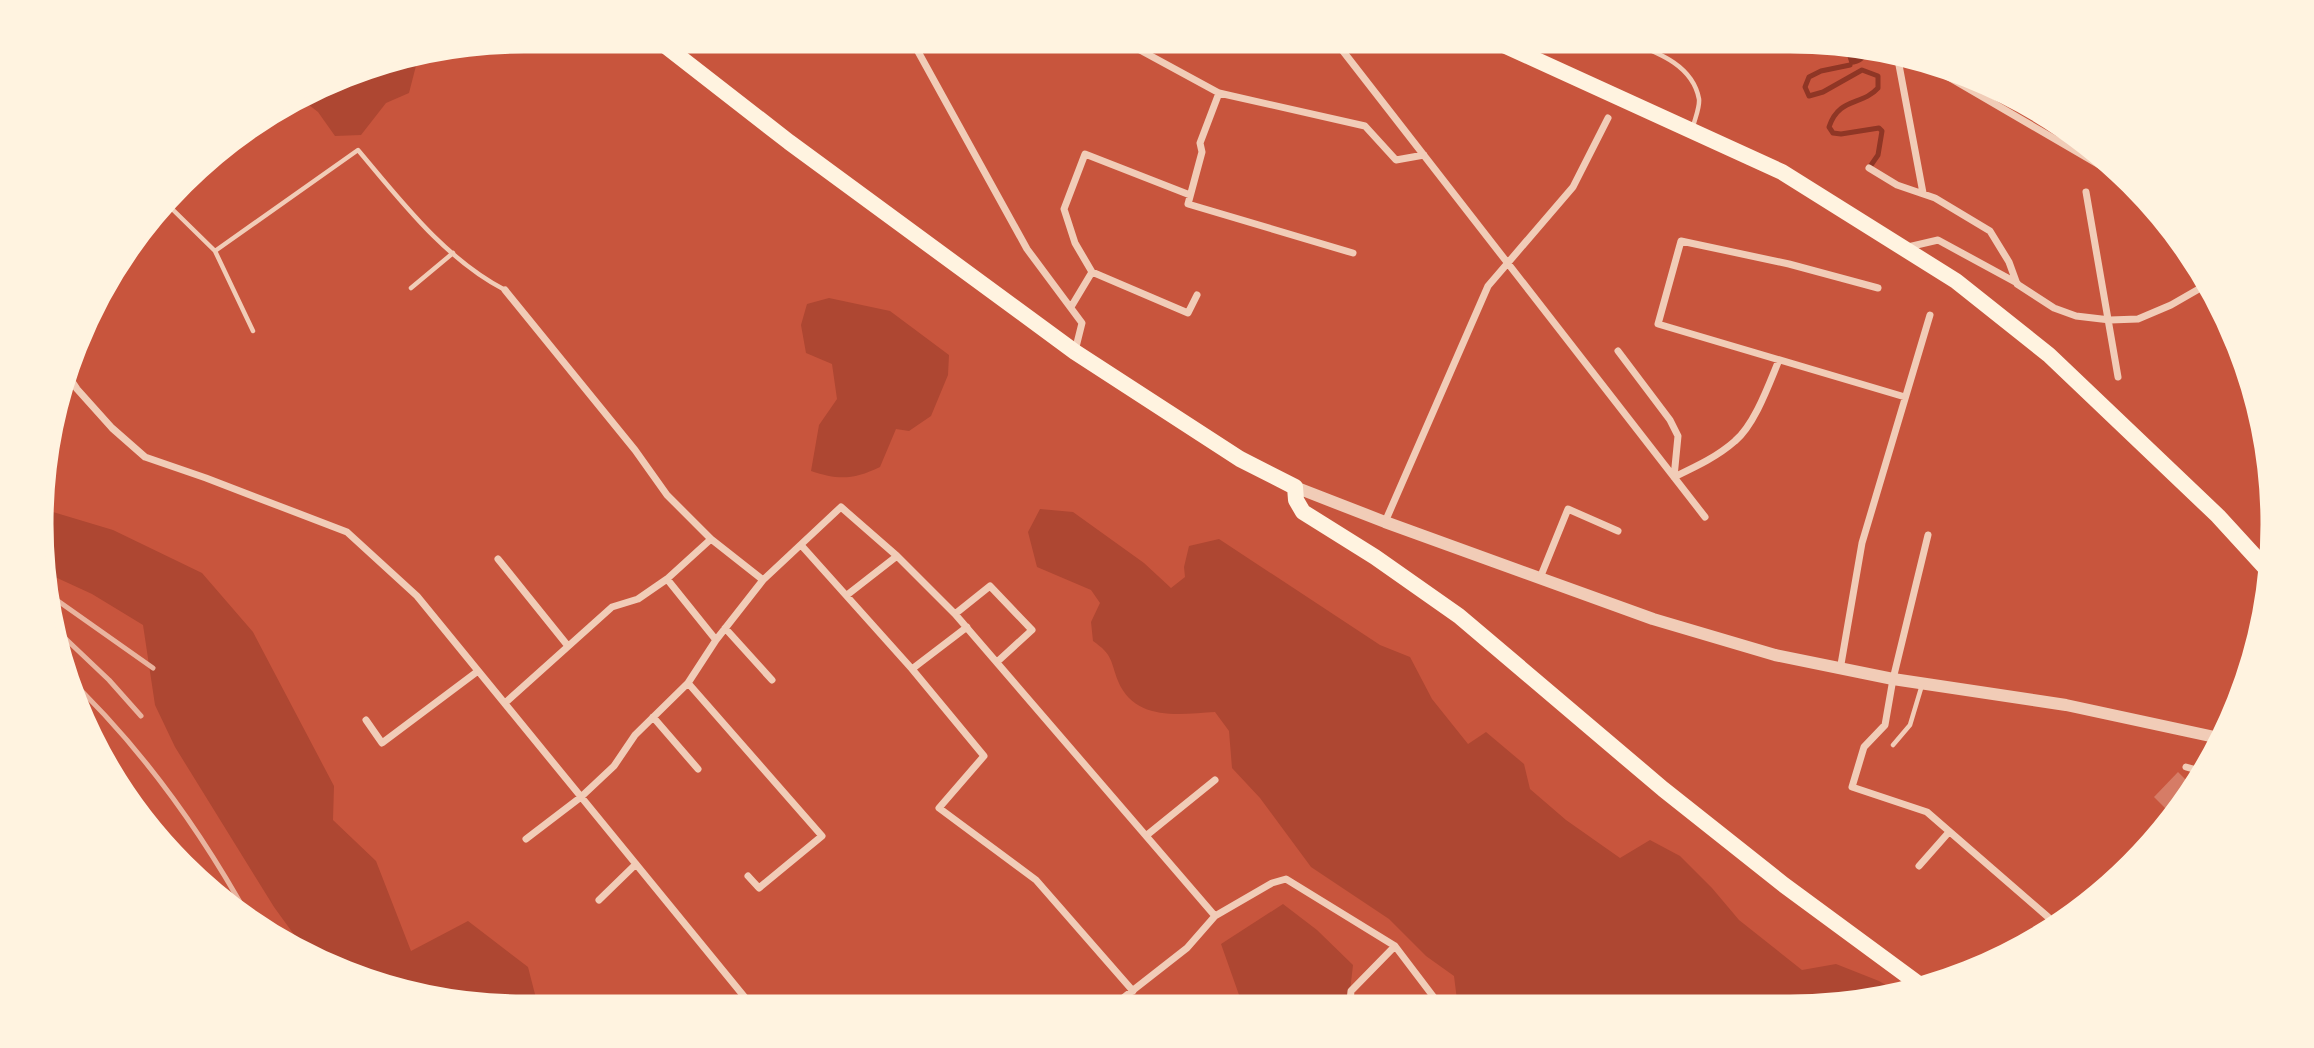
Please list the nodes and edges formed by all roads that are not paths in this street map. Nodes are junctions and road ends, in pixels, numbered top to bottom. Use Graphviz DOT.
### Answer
graph roads {
  1 [pos="670,49"];
  2 [pos="917,49"];
  3 [pos="1138,49"];
  4 [pos="1341,49"];
  5 [pos="1512,49"];
  6 [pos="1648,49"];
  7 [pos="1898,62"];
  8 [pos="1944,74"];
  9 [pos="1219,93"];
  10 [pos="1608,118"];
  11 [pos="1692,131"];
  12 [pos="1424,155"];
  13 [pos="2103,167"];
  14 [pos="1869,168"];
  15 [pos="2086,192"];
  16 [pos="1923,194"];
  17 [pos="1190,195"];
  18 [pos="170,207"];
  19 [pos="1903,248"];
  20 [pos="215,251"];
  21 [pos="453,253"];
  22 [pos="1353,253"];
  23 [pos="1509,264"];
  24 [pos="1093,272"];
  25 [pos="2017,284"];
  26 [pos="411,288"];
  27 [pos="1878,288"];
  28 [pos="2201,288"];
  29 [pos="505,290"];
  30 [pos="1197,295"];
  31 [pos="1071,307"];
  32 [pos="1930,316"];
  33 [pos="2109,320"];
  34 [pos="253,331"];
  35 [pos="1618,351"];
  36 [pos="1075,352"];
  37 [pos="1779,360"];
  38 [pos="2118,377"];
  39 [pos="71,380"];
  40 [pos="1905,397"];
  41 [pos="1674,477"];
  42 [pos="1295,487"];
  43 [pos="1705,517"];
  44 [pos="1385,522"];
  45 [pos="1618,531"];
  46 [pos="1928,535"];
  47 [pos="711,539"];
  48 [pos="801,545"];
  49 [pos="897,556"];
  50 [pos="498,559"];
  51 [pos="2263,565"];
  52 [pos="1540,578"];
  53 [pos="667,579"];
  54 [pos="763,580"];
  55 [pos="847,595"];
  56 [pos="955,614"];
  57 [pos="967,627"];
  58 [pos="725,628"];
  59 [pos="716,640"];
  60 [pos="568,646"];
  61 [pos="998,662"];
  62 [pos="912,669"];
  63 [pos="1840,670"];
  64 [pos="478,671"];
  65 [pos="772,680"];
  66 [pos="1893,680"];
  67 [pos="688,682"];
  68 [pos="1922,684"];
  69 [pos="505,703"];
  70 [pos="653,717"];
  71 [pos="366,720"];
  72 [pos="2215,736"];
  73 [pos="1893,745"];
  74 [pos="2186,767"];
  75 [pos="698,769"];
  76 [pos="2196,770"];
  77 [pos="1215,780"];
  78 [pos="581,797"];
  79 [pos="1949,832"];
  80 [pos="1147,835"];
  81 [pos="526,839"];
  82 [pos="636,864"];
  83 [pos="1919,866"];
  84 [pos="748,876"];
  85 [pos="599,900"];
  86 [pos="1215,916"];
  87 [pos="2048,917"];
  88 [pos="1395,946"];
  89 [pos="1916,982"];
  90 [pos="1133,991"];
  91 [pos="747,999"];
  92 [pos="1122,999"];
  93 [pos="1350,999"];
  94 [pos="1435,999"];
  1 -- 36 [label="main road"];
  2 -- 31 [label="street"];
  3 -- 9 [label="street"];
  4 -- 12 [label="street"];
  5 -- 11 [label="main road"];
  6 -- 11 [label="lane"];
  7 -- 16 [label="street"];
  8 -- 13 [label="street"];
  9 -- 12 [label="street"];
  9 -- 17 [label="street"];
  10 -- 23 [label="street"];
  11 -- 19 [label="main road"];
  12 -- 23 [label="street"];
  14 -- 16 [label="street"];
  15 -- 33 [label="street"];
  16 -- 25 [label="street"];
  17 -- 22 [label="street"];
  17 -- 24 [label="street"];
  18 -- 20 [label="lane"];
  19 -- 25 [label="street"];
  19 -- 51 [label="main road"];
  20 -- 21 [label="lane"];
  20 -- 34 [label="lane"];
  21 -- 26 [label="lane"];
  21 -- 29 [label="lane"];
  23 -- 41 [label="street"];
  23 -- 44 [label="street"];
  24 -- 30 [label="street"];
  24 -- 31 [label="street"];
  25 -- 33 [label="street"];
  27 -- 37 [label="street"];
  28 -- 33 [label="street"];
  29 -- 47 [label="street"];
  31 -- 36 [label="street"];
  32 -- 40 [label="street"];
  33 -- 38 [label="street"];
  35 -- 41 [label="street"];
  36 -- 42 [label="main road"];
  37 -- 40 [label="street"];
  37 -- 41 [label="street"];
  39 -- 64 [label="street"];
  40 -- 63 [label="street"];
  41 -- 43 [label="street"];
  42 -- 44 [label="street"];
  42 -- 89 [label="main road"];
  44 -- 52 [label="street"];
  45 -- 52 [label="street"];
  46 -- 66 [label="street"];
  47 -- 53 [label="street"];
  47 -- 54 [label="street"];
  48 -- 49 [label="street"];
  48 -- 54 [label="street"];
  48 -- 55 [label="street"];
  49 -- 55 [label="street"];
  49 -- 56 [label="street"];
  50 -- 60 [label="street"];
  52 -- 63 [label="street"];
  53 -- 59 [label="street"];
  53 -- 60 [label="street"];
  54 -- 58 [label="street"];
  55 -- 62 [label="street"];
  56 -- 57 [label="street"];
  56 -- 61 [label="street"];
  57 -- 61 [label="street"];
  57 -- 62 [label="street"];
  58 -- 59 [label="street"];
  58 -- 65 [label="street"];
  59 -- 67 [label="street"];
  60 -- 69 [label="street"];
  61 -- 80 [label="street"];
  62 -- 90 [label="street"];
  63 -- 66 [label="street"];
  64 -- 69 [label="street"];
  64 -- 71 [label="street"];
  66 -- 68 [label="street"];
  66 -- 79 [label="street"];
  67 -- 70 [label="street"];
  67 -- 84 [label="street"];
  68 -- 72 [label="street"];
  68 -- 73 [label="lane"];
  69 -- 78 [label="street"];
  70 -- 75 [label="street"];
  70 -- 78 [label="street"];
  74 -- 76 [label="street"];
  77 -- 80 [label="street"];
  78 -- 81 [label="street"];
  78 -- 82 [label="street"];
  79 -- 83 [label="street"];
  79 -- 87 [label="street"];
  80 -- 86 [label="street"];
  82 -- 85 [label="street"];
  82 -- 91 [label="street"];
  86 -- 88 [label="street"];
  86 -- 90 [label="street"];
  88 -- 93 [label="street"];
  88 -- 94 [label="street"];
  90 -- 92 [label="street"];
}
